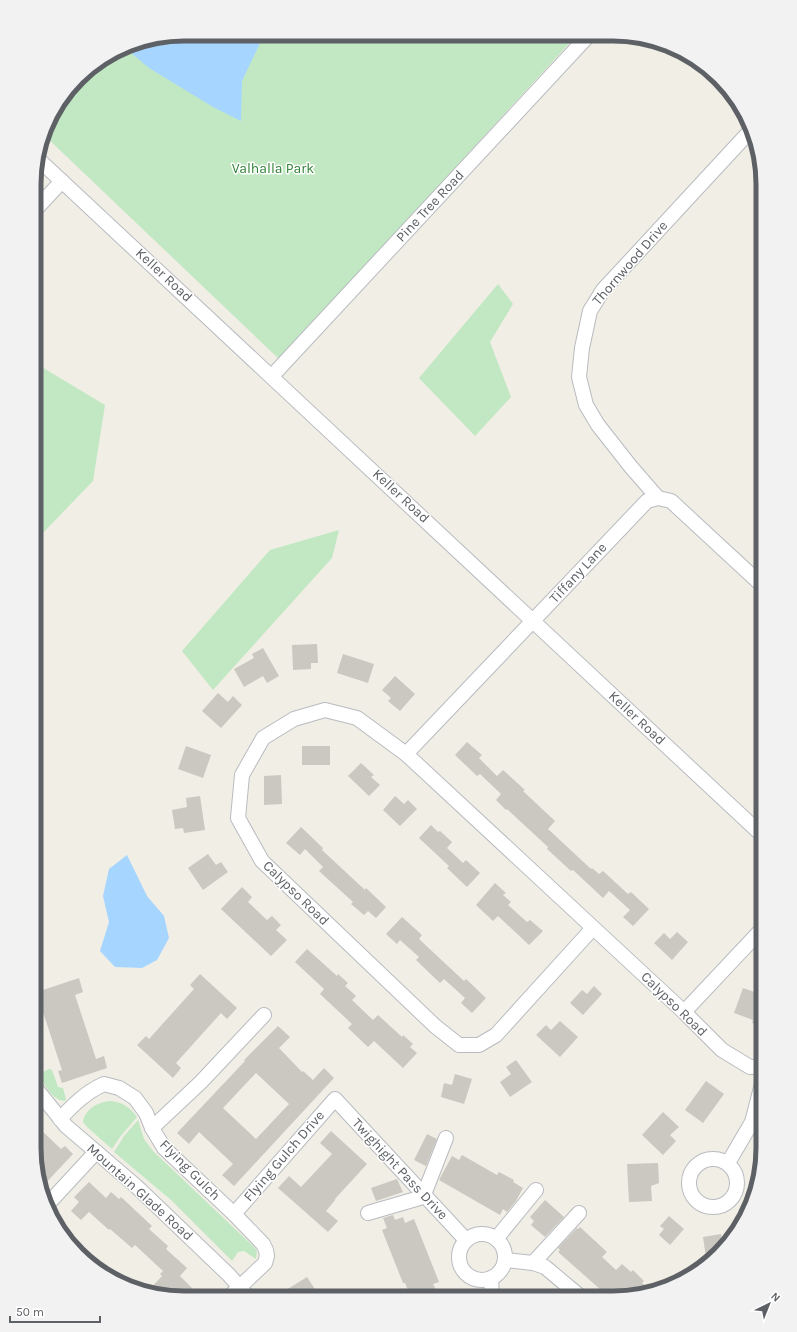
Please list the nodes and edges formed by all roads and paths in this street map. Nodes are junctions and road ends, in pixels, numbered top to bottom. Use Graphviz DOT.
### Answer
graph roads {
  1 [pos="583,41"];
  2 [pos="747,135"];
  3 [pos="42,163"];
  4 [pos="62,181"];
  5 [pos="41,204"];
  6 [pos="272,376"];
  7 [pos="658,498"];
  8 [pos="756,580"];
  9 [pos="533,620"];
  10 [pos="406,754"];
  11 [pos="756,829"];
  12 [pos="593,928"];
  13 [pos="756,935"];
  14 [pos="684,1012"];
  15 [pos="264,1015"];
  16 [pos="756,1067"];
  17 [pos="41,1095"];
  18 [pos="335,1099"];
  19 [pos="756,1107"];
  20 [pos="60,1120"];
  21 [pos="152,1128"];
  22 [pos="446,1138"];
  23 [pos="96,1152"];
  24 [pos="728,1164"];
  25 [pos="536,1190"];
  26 [pos="425,1196"];
  27 [pos="51,1200"];
  28 [pos="368,1212"];
  29 [pos="579,1213"];
  30 [pos="234,1214"];
  31 [pos="496,1239"];
  32 [pos="466,1240"];
  33 [pos="505,1260"];
  34 [pos="533,1263"];
  35 [pos="491,1278"];
  36 [pos="243,1291"];
  37 [pos="245,1291"];
  38 [pos="492,1291"];
  39 [pos="574,1291"];
  1 -- 6 [label="street, Pine Tree Road"];
  2 -- 7 [label="street, Thornwood Drive"];
  3 -- 4 [label="street, Keller Road"];
  4 -- 5 [label="street"];
  4 -- 6 [label="street, Keller Road"];
  6 -- 9 [label="street, Keller Road"];
  7 -- 8 [label="street"];
  7 -- 9 [label="street, Tiffany Lane"];
  9 -- 10 [label="street, Tiffany Lane"];
  9 -- 11 [label="street, Keller Road"];
  10 -- 12 [label="street, Calypso Road"];
  10 -- 12 [label="street, Calypso Road"];
  12 -- 14 [label="street, Calypso Road"];
  13 -- 14 [label="street"];
  14 -- 16 [label="street, Calypso Road"];
  15 -- 21 [label="street"];
  17 -- 20 [label="street, Mountain Glade Road"];
  18 -- 26 [label="street, Twighight Pass Drive"];
  18 -- 30 [label="street, Flying Gulch Drive"];
  19 -- 24 [label="street"];
  20 -- 21 [label="street, Flying Gulch"];
  20 -- 23 [label="street, Mountain Glade Road"];
  21 -- 30 [label="street, Flying Gulch"];
  22 -- 26 [label="street"];
  23 -- 27 [label="street"];
  23 -- 36 [label="street, Mountain Glade Road"];
  25 -- 31 [label="street"];
  26 -- 28 [label="street"];
  26 -- 32 [label="street, Twighight Pass Drive"];
  29 -- 34 [label="street"];
  30 -- 37 [label="street, Flying Gulch"];
  31 -- 32 [label="street"];
  31 -- 33 [label="street"];
  32 -- 35 [label="street"];
  33 -- 34 [label="street"];
  33 -- 35 [label="street"];
  34 -- 39 [label="street"];
  35 -- 38 [label="street"];
}
